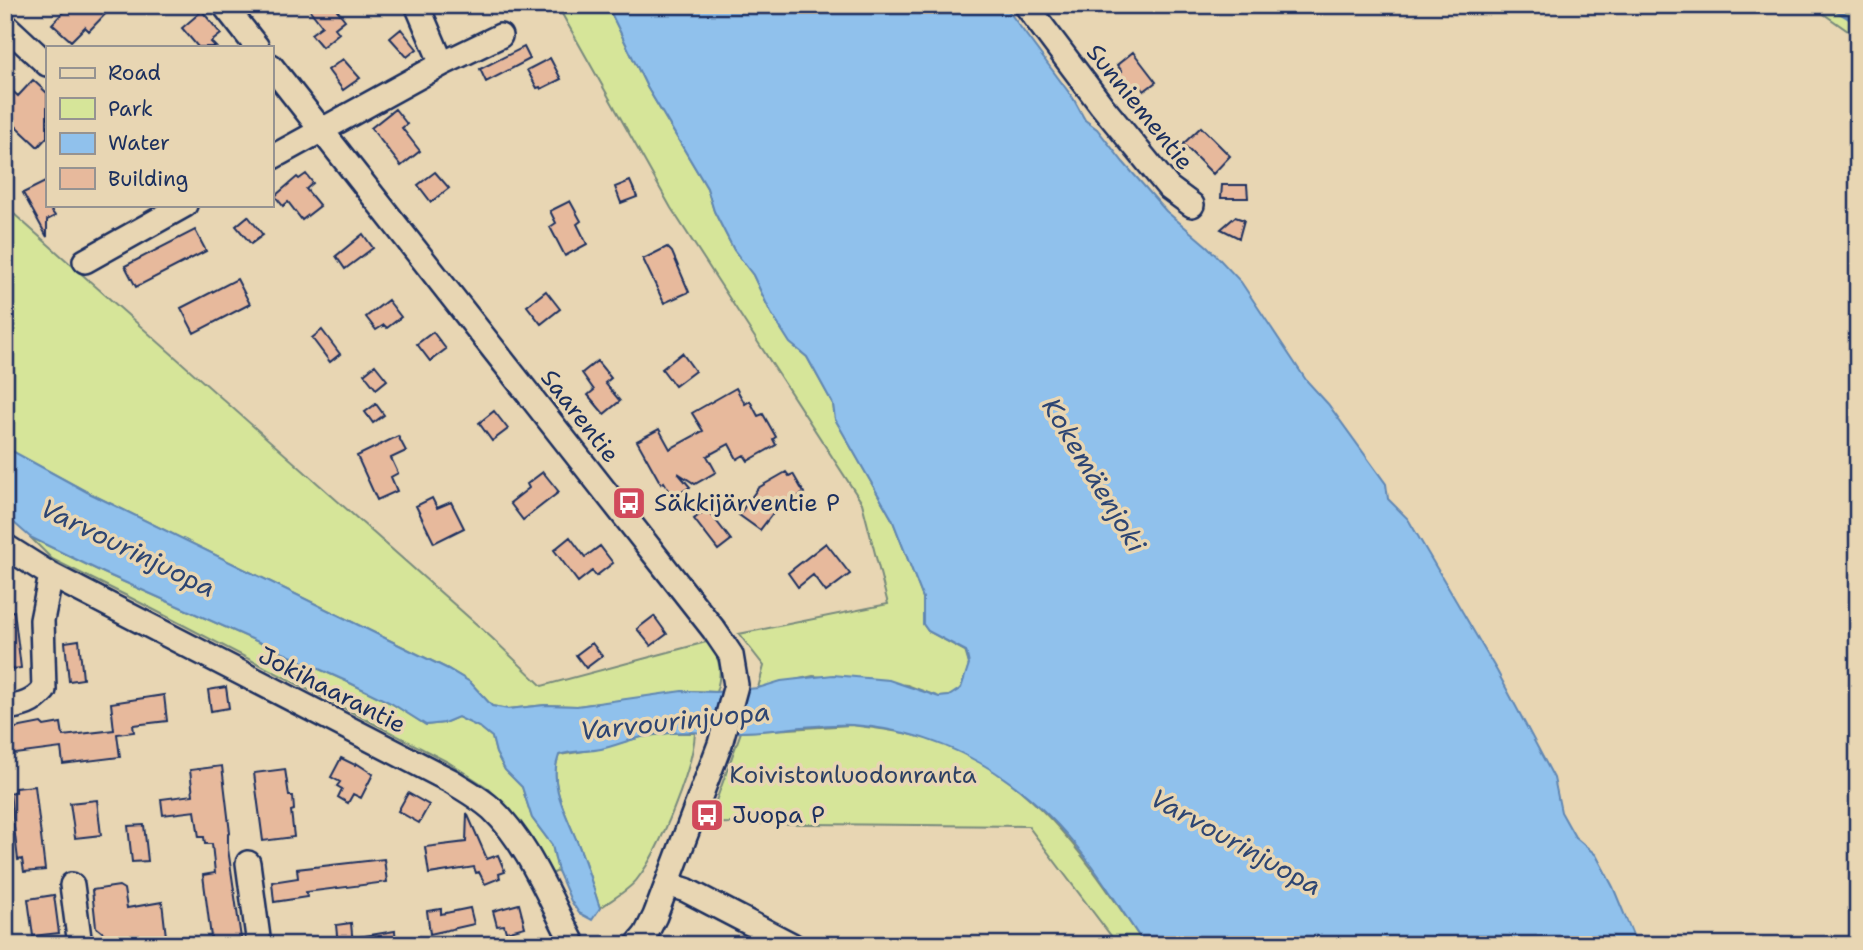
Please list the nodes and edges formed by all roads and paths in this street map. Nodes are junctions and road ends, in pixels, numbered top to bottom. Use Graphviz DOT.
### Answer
graph roads {
  1 [pos="224,5"];
  2 [pos="416,5"];
  3 [pos="1026,5"];
  4 [pos="5,25"];
  5 [pos="500,36"];
  6 [pos="256,46"];
  7 [pos="46,63"];
  8 [pos="442,64"];
  9 [pos="273,68"];
  10 [pos="322,130"];
  11 [pos="273,157"];
  12 [pos="1192,205"];
  13 [pos="184,206"];
  14 [pos="85,261"];
  15 [pos="8,551"];
  16 [pos="51,575"];
  17 [pos="5,708"];
  18 [pos="248,863"];
  19 [pos="667,884"];
  20 [pos="72,885"];
  21 [pos="80,945"];
  22 [pos="260,945"];
  23 [pos="574,945"];
  24 [pos="637,945"];
  25 [pos="792,945"];
  1 -- 6 [label="street"];
  2 -- 8 [label="street"];
  3 -- 12 [label="street, Sunniementie"];
  4 -- 7 [label="street"];
  5 -- 8 [label="street"];
  8 -- 10 [label="street"];
  9 -- 10 [label="street, Saarentie"];
  10 -- 11 [label="street"];
  10 -- 19 [label="street, Saarentie"];
  13 -- 14 [label="street"];
  15 -- 16 [label="street, Jokihaarantie"];
  16 -- 17 [label="street"];
  16 -- 23 [label="street, Jokihaarantie"];
  18 -- 22 [label="street"];
  19 -- 24 [label="street, Saarentie"];
  19 -- 25 [label="street"];
  20 -- 21 [label="street"];
}
